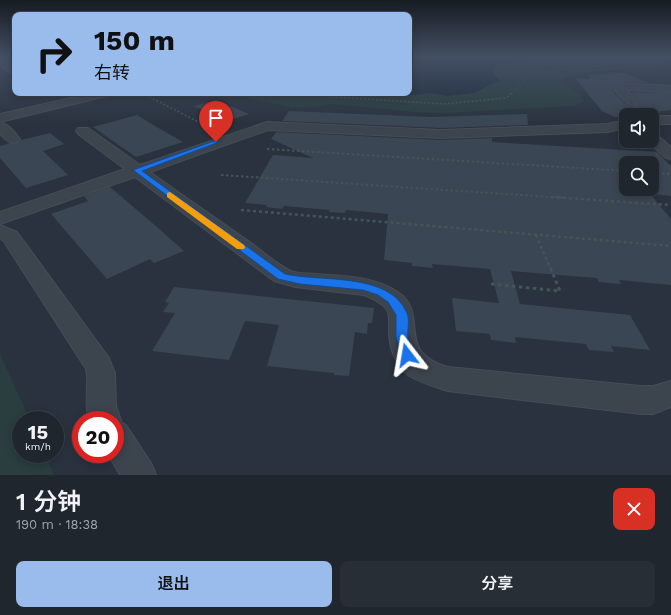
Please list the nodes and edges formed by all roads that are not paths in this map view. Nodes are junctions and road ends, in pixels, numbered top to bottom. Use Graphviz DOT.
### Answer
graph roads {
  1 [pos="671,81"];
  2 [pos="627,84"];
  3 [pos="671,89"];
  4 [pos="94,96"];
  5 [pos="632,102"];
  6 [pos="0,118"];
  7 [pos="659,120"];
  8 [pos="671,120"];
  9 [pos="0,126"];
  10 [pos="619,127"];
  11 [pos="83,131"];
  12 [pos="13,139"];
  13 [pos="659,144"];
  14 [pos="671,155"];
  15 [pos="137,170"];
  16 [pos="0,218"];
  17 [pos="0,231"];
  18 [pos="669,401"];
  19 [pos="100,411"];
  20 [pos="124,451"];
  21 [pos="139,475"];
  1 -- 2 [label="lane"];
  3 -- 5 [label="lane"];
  4 -- 6 [label="lane"];
  7 -- 8 [label="lane"];
  9 -- 12 [label="lane"];
  10 -- 15 [label="lane"];
  11 -- 15 [label="lane"];
  13 -- 14 [label="lane"];
  15 -- 16 [label="lane"];
  15 -- 18 [label="lane"];
  17 -- 19 [label="lane"];
  20 -- 21 [label="lane"];
}
